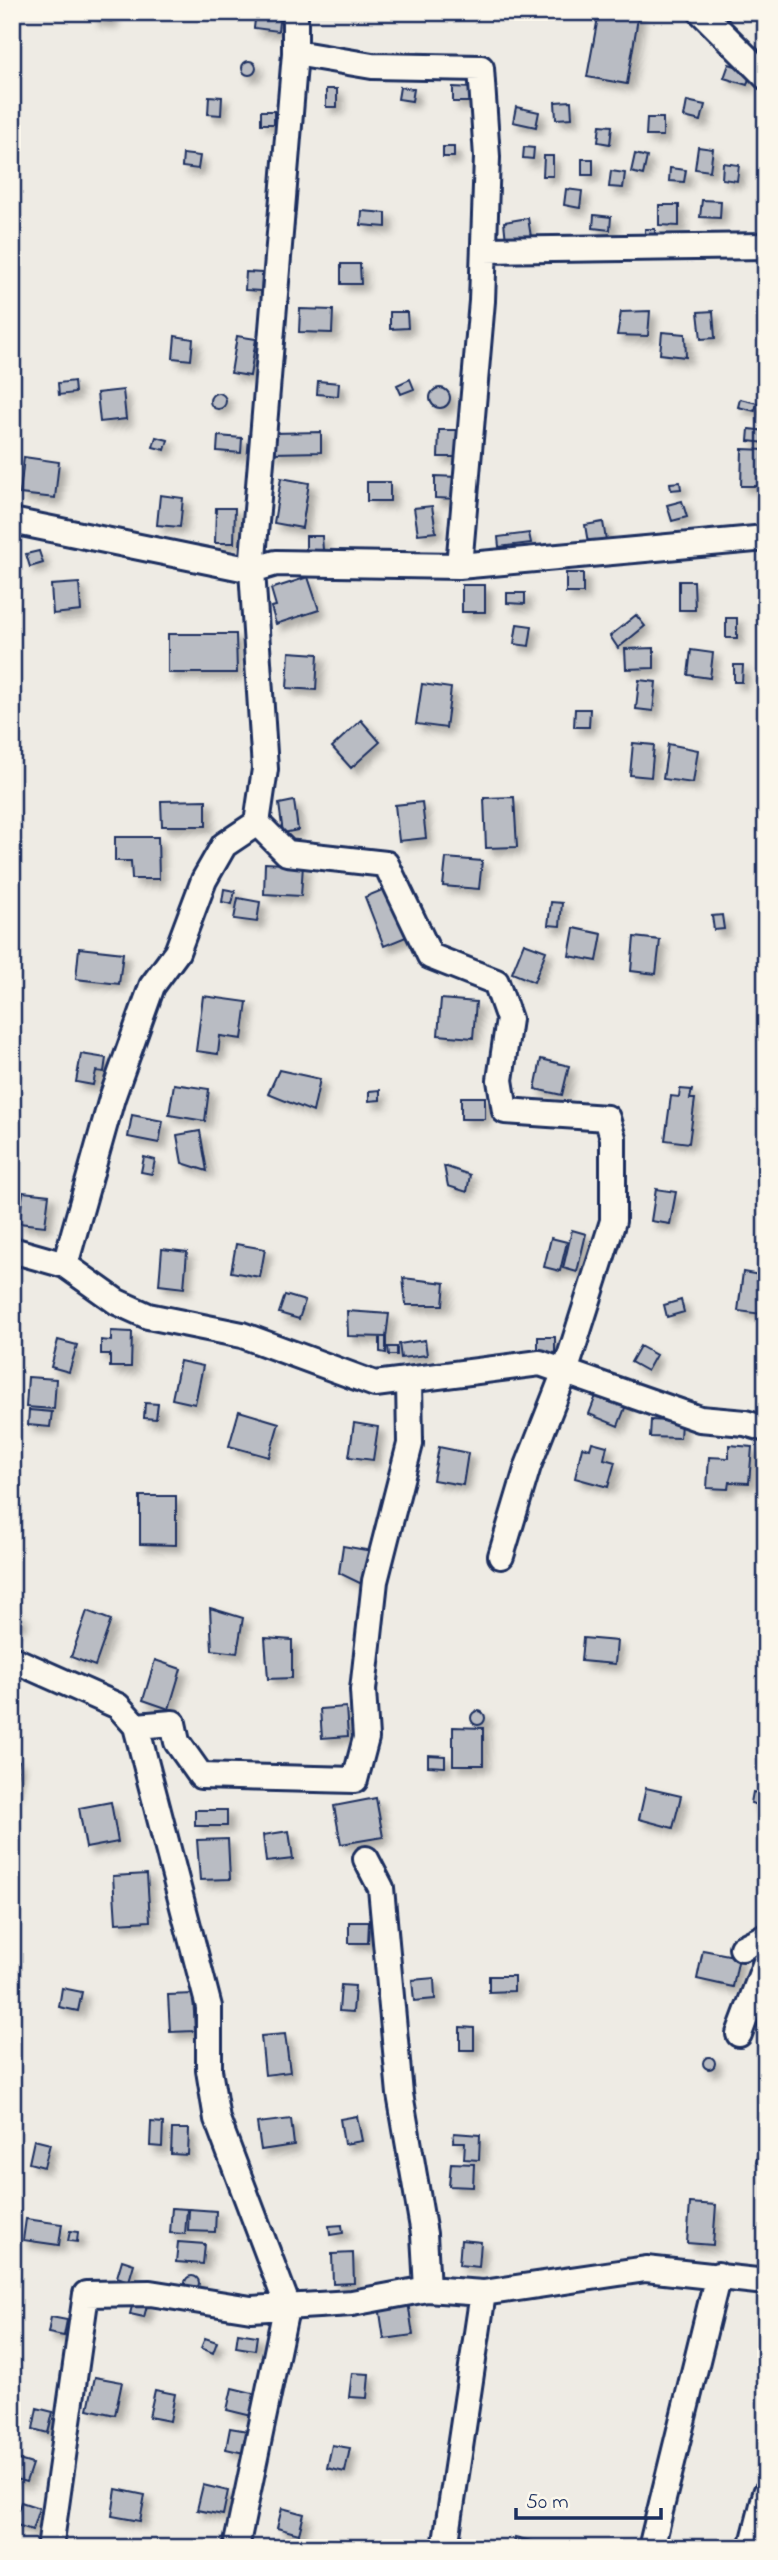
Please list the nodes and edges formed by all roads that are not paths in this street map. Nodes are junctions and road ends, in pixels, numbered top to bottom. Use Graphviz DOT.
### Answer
graph roads {
  1 [pos="295,12"];
  2 [pos="701,12"];
  3 [pos="295,53"];
  4 [pos="766,77"];
  5 [pos="766,246"];
  6 [pos="484,250"];
  7 [pos="12,521"];
  8 [pos="766,538"];
  9 [pos="459,566"];
  10 [pos="252,570"];
  11 [pos="257,823"];
  12 [pos="12,1250"];
  13 [pos="65,1265"];
  14 [pos="566,1369"];
  15 [pos="409,1380"];
  16 [pos="766,1429"];
  17 [pos="502,1556"];
  18 [pos="12,1659"];
  19 [pos="136,1726"];
  20 [pos="366,1859"];
  21 [pos="766,1936"];
  22 [pos="742,1948"];
  23 [pos="766,1962"];
  24 [pos="739,2035"];
  25 [pos="718,2275"];
  26 [pos="766,2281"];
  27 [pos="427,2289"];
  28 [pos="483,2293"];
  29 [pos="287,2304"];
  30 [pos="766,2493"];
  31 [pos="50,2548"];
  32 [pos="236,2548"];
  33 [pos="445,2548"];
  34 [pos="651,2548"];
  35 [pos="752,2548"];
  1 -- 3 [label="street"];
  2 -- 4 [label="street"];
  3 -- 6 [label="street"];
  3 -- 10 [label="street"];
  5 -- 6 [label="street"];
  6 -- 9 [label="street"];
  7 -- 10 [label="street"];
  8 -- 9 [label="street"];
  9 -- 10 [label="street"];
  10 -- 11 [label="street"];
  11 -- 13 [label="street"];
  11 -- 14 [label="street"];
  12 -- 13 [label="street"];
  13 -- 15 [label="street"];
  14 -- 15 [label="street"];
  14 -- 16 [label="street"];
  14 -- 17 [label="street"];
  15 -- 19 [label="street"];
  18 -- 19 [label="street"];
  19 -- 29 [label="street"];
  20 -- 27 [label="street"];
  21 -- 22 [label="street"];
  23 -- 24 [label="street"];
  25 -- 26 [label="street"];
  25 -- 28 [label="street"];
  25 -- 34 [label="street"];
  27 -- 28 [label="street"];
  27 -- 29 [label="street"];
  28 -- 33 [label="street"];
  29 -- 31 [label="street"];
  29 -- 32 [label="street"];
  30 -- 35 [label="street"];
}
